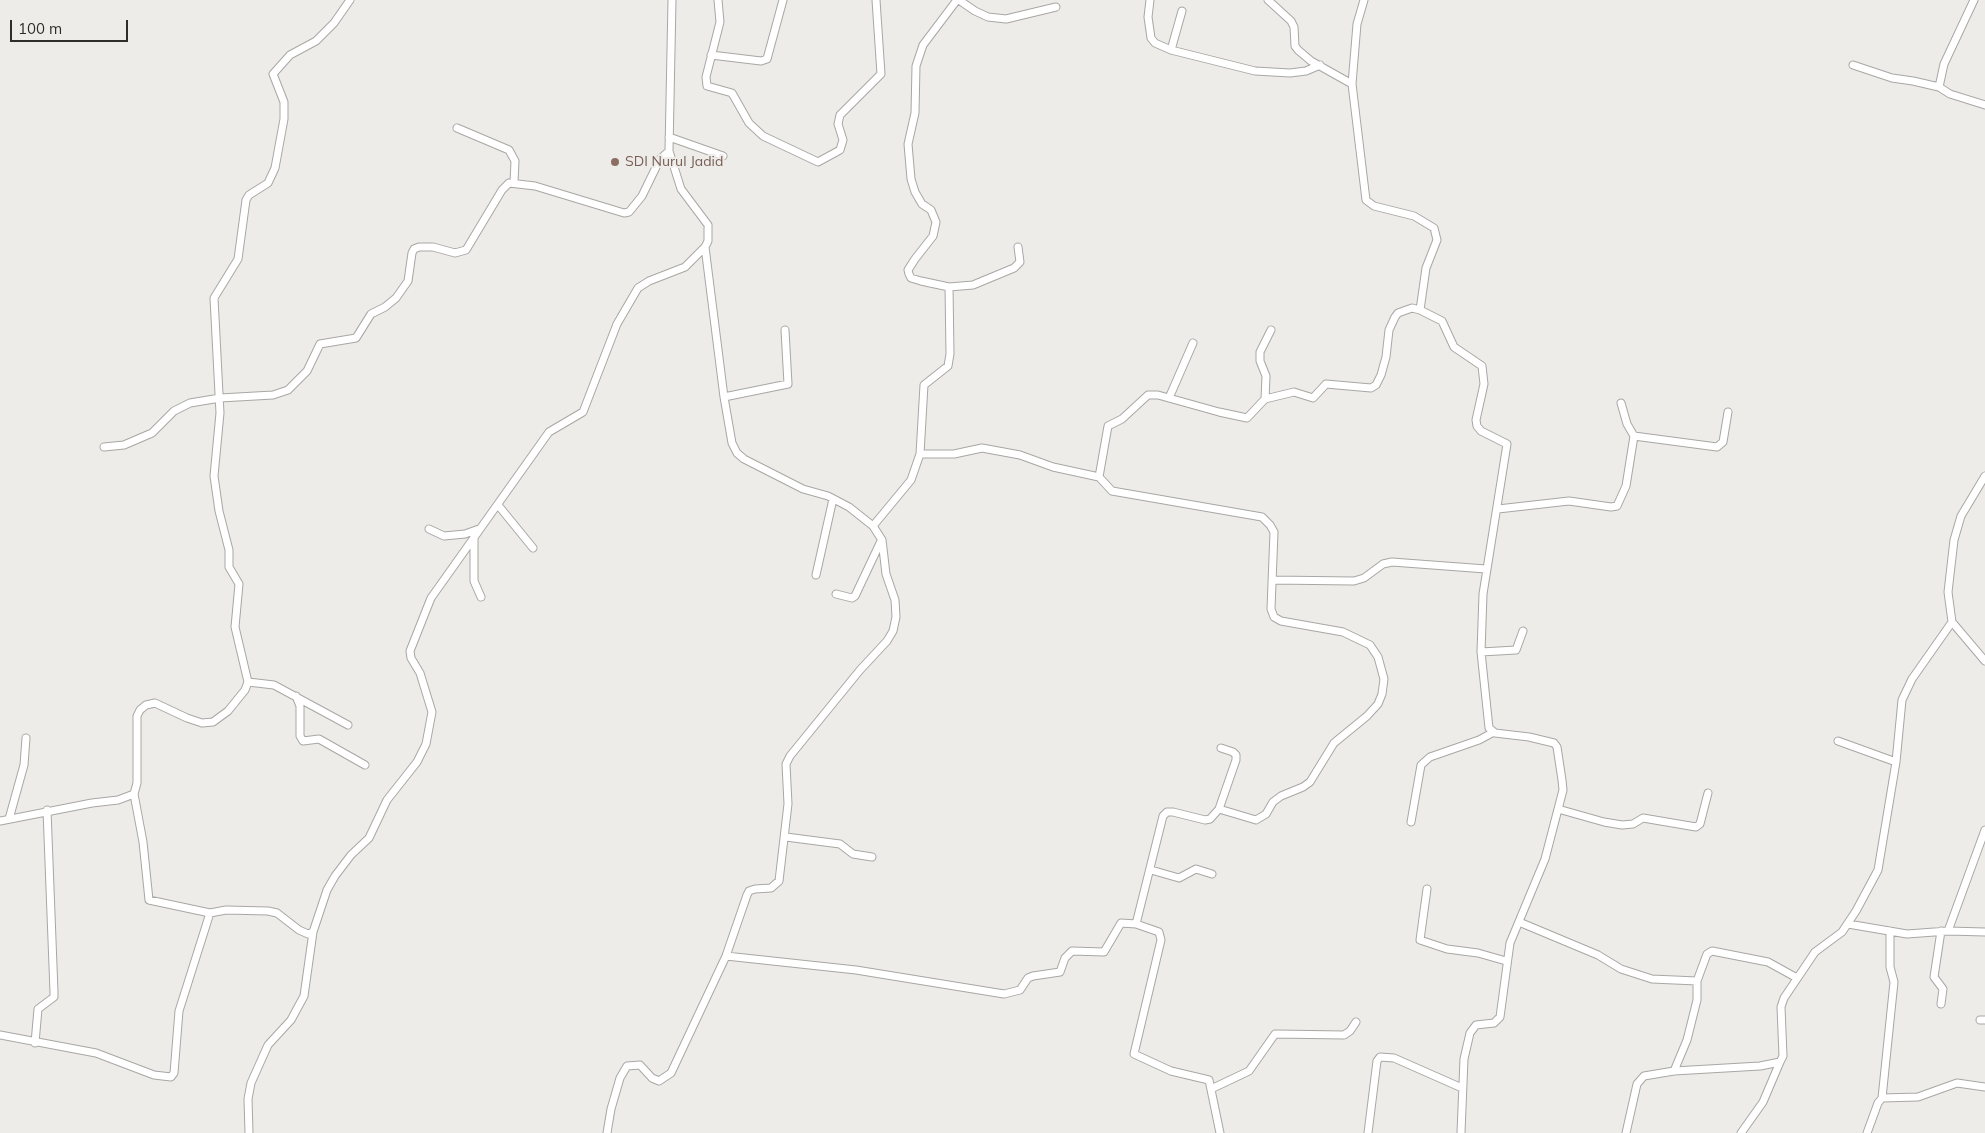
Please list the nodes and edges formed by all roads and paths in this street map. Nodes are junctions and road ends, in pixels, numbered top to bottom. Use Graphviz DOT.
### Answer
graph roads {
  1 [pos="350,0"];
  2 [pos="672,0"];
  3 [pos="718,0"];
  4 [pos="783,0"];
  5 [pos="876,0"];
  6 [pos="958,0"];
  7 [pos="1150,0"];
  8 [pos="1268,0"];
  9 [pos="1364,0"];
  10 [pos="1974,0"];
  11 [pos="1056,7"];
  12 [pos="1182,11"];
  13 [pos="1171,50"];
  14 [pos="710,54"];
  15 [pos="1320,65"];
  16 [pos="1853,65"];
  17 [pos="1352,84"];
  18 [pos="1939,87"];
  19 [pos="1985,105"];
  20 [pos="457,128"];
  21 [pos="669,138"];
  22 [pos="669,151"];
  23 [pos="723,156"];
  24 [pos="514,182"];
  25 [pos="705,247"];
  26 [pos="1018,247"];
  27 [pos="949,287"];
  28 [pos="1420,310"];
  29 [pos="785,330"];
  30 [pos="1271,330"];
  31 [pos="1193,343"];
  32 [pos="220,398"];
  33 [pos="724,398"];
  34 [pos="1169,398"];
  35 [pos="1265,398"];
  36 [pos="1621,403"];
  37 [pos="1728,412"];
  38 [pos="1634,436"];
  39 [pos="104,447"];
  40 [pos="920,454"];
  41 [pos="1985,476"];
  42 [pos="1099,477"];
  43 [pos="834,499"];
  44 [pos="498,505"];
  45 [pos="1498,509"];
  46 [pos="873,526"];
  47 [pos="429,529"];
  48 [pos="479,529"];
  49 [pos="474,536"];
  50 [pos="882,540"];
  51 [pos="533,548"];
  52 [pos="1486,569"];
  53 [pos="816,576"];
  54 [pos="1272,580"];
  55 [pos="836,594"];
  56 [pos="481,596"];
  57 [pos="1952,622"];
  58 [pos="1523,631"];
  59 [pos="1482,652"];
  60 [pos="1985,661"];
  61 [pos="248,682"];
  62 [pos="296,696"];
  63 [pos="348,725"];
  64 [pos="1492,733"];
  65 [pos="26,738"];
  66 [pos="1838,741"];
  67 [pos="1221,748"];
  68 [pos="1896,762"];
  69 [pos="365,765"];
  70 [pos="1708,793"];
  71 [pos="134,794"];
  72 [pos="1219,809"];
  73 [pos="1558,809"];
  74 [pos="48,810"];
  75 [pos="9,819"];
  76 [pos="0,821"];
  77 [pos="1411,822"];
  78 [pos="1984,830"];
  79 [pos="786,837"];
  80 [pos="872,857"];
  81 [pos="1151,870"];
  82 [pos="1212,874"];
  83 [pos="1427,889"];
  84 [pos="210,913"];
  85 [pos="1520,922"];
  86 [pos="1136,924"];
  87 [pos="1848,924"];
  88 [pos="1890,931"];
  89 [pos="1944,931"];
  90 [pos="313,932"];
  91 [pos="1985,932"];
  92 [pos="726,956"];
  93 [pos="1506,961"];
  94 [pos="1796,978"];
  95 [pos="1697,980"];
  96 [pos="1941,1004"];
  97 [pos="1356,1022"];
  98 [pos="0,1035"];
  99 [pos="35,1043"];
  100 [pos="1780,1062"];
  101 [pos="1674,1071"];
  102 [pos="1985,1087"];
  103 [pos="1211,1088"];
  104 [pos="1462,1088"];
  105 [pos="1882,1098"];
  106 [pos="249,1133"];
  107 [pos="607,1133"];
  108 [pos="1220,1133"];
  109 [pos="1368,1133"];
  110 [pos="1461,1133"];
  111 [pos="1626,1133"];
  112 [pos="1742,1133"];
  113 [pos="1867,1133"];
  1 -- 32 [label="street"];
  2 -- 21 [label="street"];
  3 -- 14 [label="street"];
  4 -- 14 [label="street"];
  5 -- 14 [label="street"];
  6 -- 11 [label="street"];
  6 -- 27 [label="street"];
  7 -- 13 [label="street"];
  8 -- 15 [label="street"];
  9 -- 17 [label="street"];
  10 -- 18 [label="street"];
  12 -- 13 [label="street"];
  13 -- 15 [label="street"];
  15 -- 17 [label="street"];
  16 -- 18 [label="street"];
  17 -- 28 [label="street"];
  18 -- 19 [label="street"];
  20 -- 24 [label="street"];
  21 -- 22 [label="street"];
  21 -- 23 [label="street"];
  22 -- 24 [label="street"];
  22 -- 25 [label="street"];
  24 -- 32 [label="street"];
  25 -- 33 [label="street"];
  25 -- 44 [label="street"];
  26 -- 27 [label="street"];
  27 -- 40 [label="street"];
  28 -- 35 [label="street"];
  28 -- 45 [label="street"];
  29 -- 33 [label="street"];
  30 -- 35 [label="street"];
  31 -- 34 [label="street"];
  32 -- 39 [label="street"];
  32 -- 61 [label="street"];
  33 -- 43 [label="street"];
  34 -- 35 [label="street"];
  34 -- 42 [label="street"];
  36 -- 38 [label="street"];
  37 -- 38 [label="street"];
  38 -- 45 [label="street"];
  40 -- 42 [label="street"];
  40 -- 46 [label="street"];
  41 -- 57 [label="street"];
  42 -- 54 [label="street"];
  43 -- 46 [label="street"];
  43 -- 53 [label="street"];
  44 -- 48 [label="street"];
  44 -- 51 [label="street"];
  45 -- 52 [label="street"];
  46 -- 50 [label="street"];
  47 -- 48 [label="street"];
  48 -- 49 [label="street"];
  49 -- 56 [label="street"];
  49 -- 90 [label="street"];
  50 -- 55 [label="street"];
  50 -- 79 [label="street"];
  52 -- 54 [label="street"];
  52 -- 59 [label="street"];
  54 -- 72 [label="street"];
  57 -- 60 [label="street"];
  57 -- 68 [label="street"];
  58 -- 59 [label="street"];
  59 -- 64 [label="street"];
  61 -- 62 [label="street"];
  61 -- 71 [label="street"];
  62 -- 63 [label="street"];
  62 -- 69 [label="street"];
  64 -- 73 [label="street"];
  64 -- 77 [label="street"];
  65 -- 75 [label="street"];
  66 -- 68 [label="street"];
  67 -- 72 [label="street"];
  68 -- 87 [label="street"];
  70 -- 73 [label="street"];
  71 -- 74 [label="street"];
  71 -- 84 [label="street"];
  72 -- 81 [label="street"];
  73 -- 85 [label="street"];
  74 -- 75 [label="street"];
  74 -- 99 [label="street"];
  75 -- 76 [label="street"];
  78 -- 89 [label="street"];
  79 -- 80 [label="street"];
  79 -- 92 [label="street"];
  81 -- 82 [label="street"];
  81 -- 86 [label="street"];
  83 -- 93 [label="street"];
  84 -- 90 [label="street"];
  84 -- 99 [label="street"];
  85 -- 93 [label="street"];
  85 -- 95 [label="street"];
  86 -- 92 [label="street"];
  86 -- 103 [label="street"];
  87 -- 88 [label="street"];
  87 -- 94 [label="street"];
  88 -- 89 [label="street"];
  88 -- 105 [label="street"];
  89 -- 91 [label="street"];
  89 -- 96 [label="street"];
  90 -- 106 [label="street"];
  92 -- 107 [label="street"];
  93 -- 104 [label="street"];
  94 -- 95 [label="street"];
  94 -- 100 [label="street"];
  95 -- 101 [label="street"];
  97 -- 103 [label="street"];
  98 -- 99 [label="street"];
  100 -- 101 [label="street"];
  100 -- 112 [label="street"];
  101 -- 111 [label="street"];
  102 -- 105 [label="street"];
  103 -- 108 [label="street"];
  104 -- 109 [label="street"];
  104 -- 110 [label="street"];
  105 -- 113 [label="street"];
}
